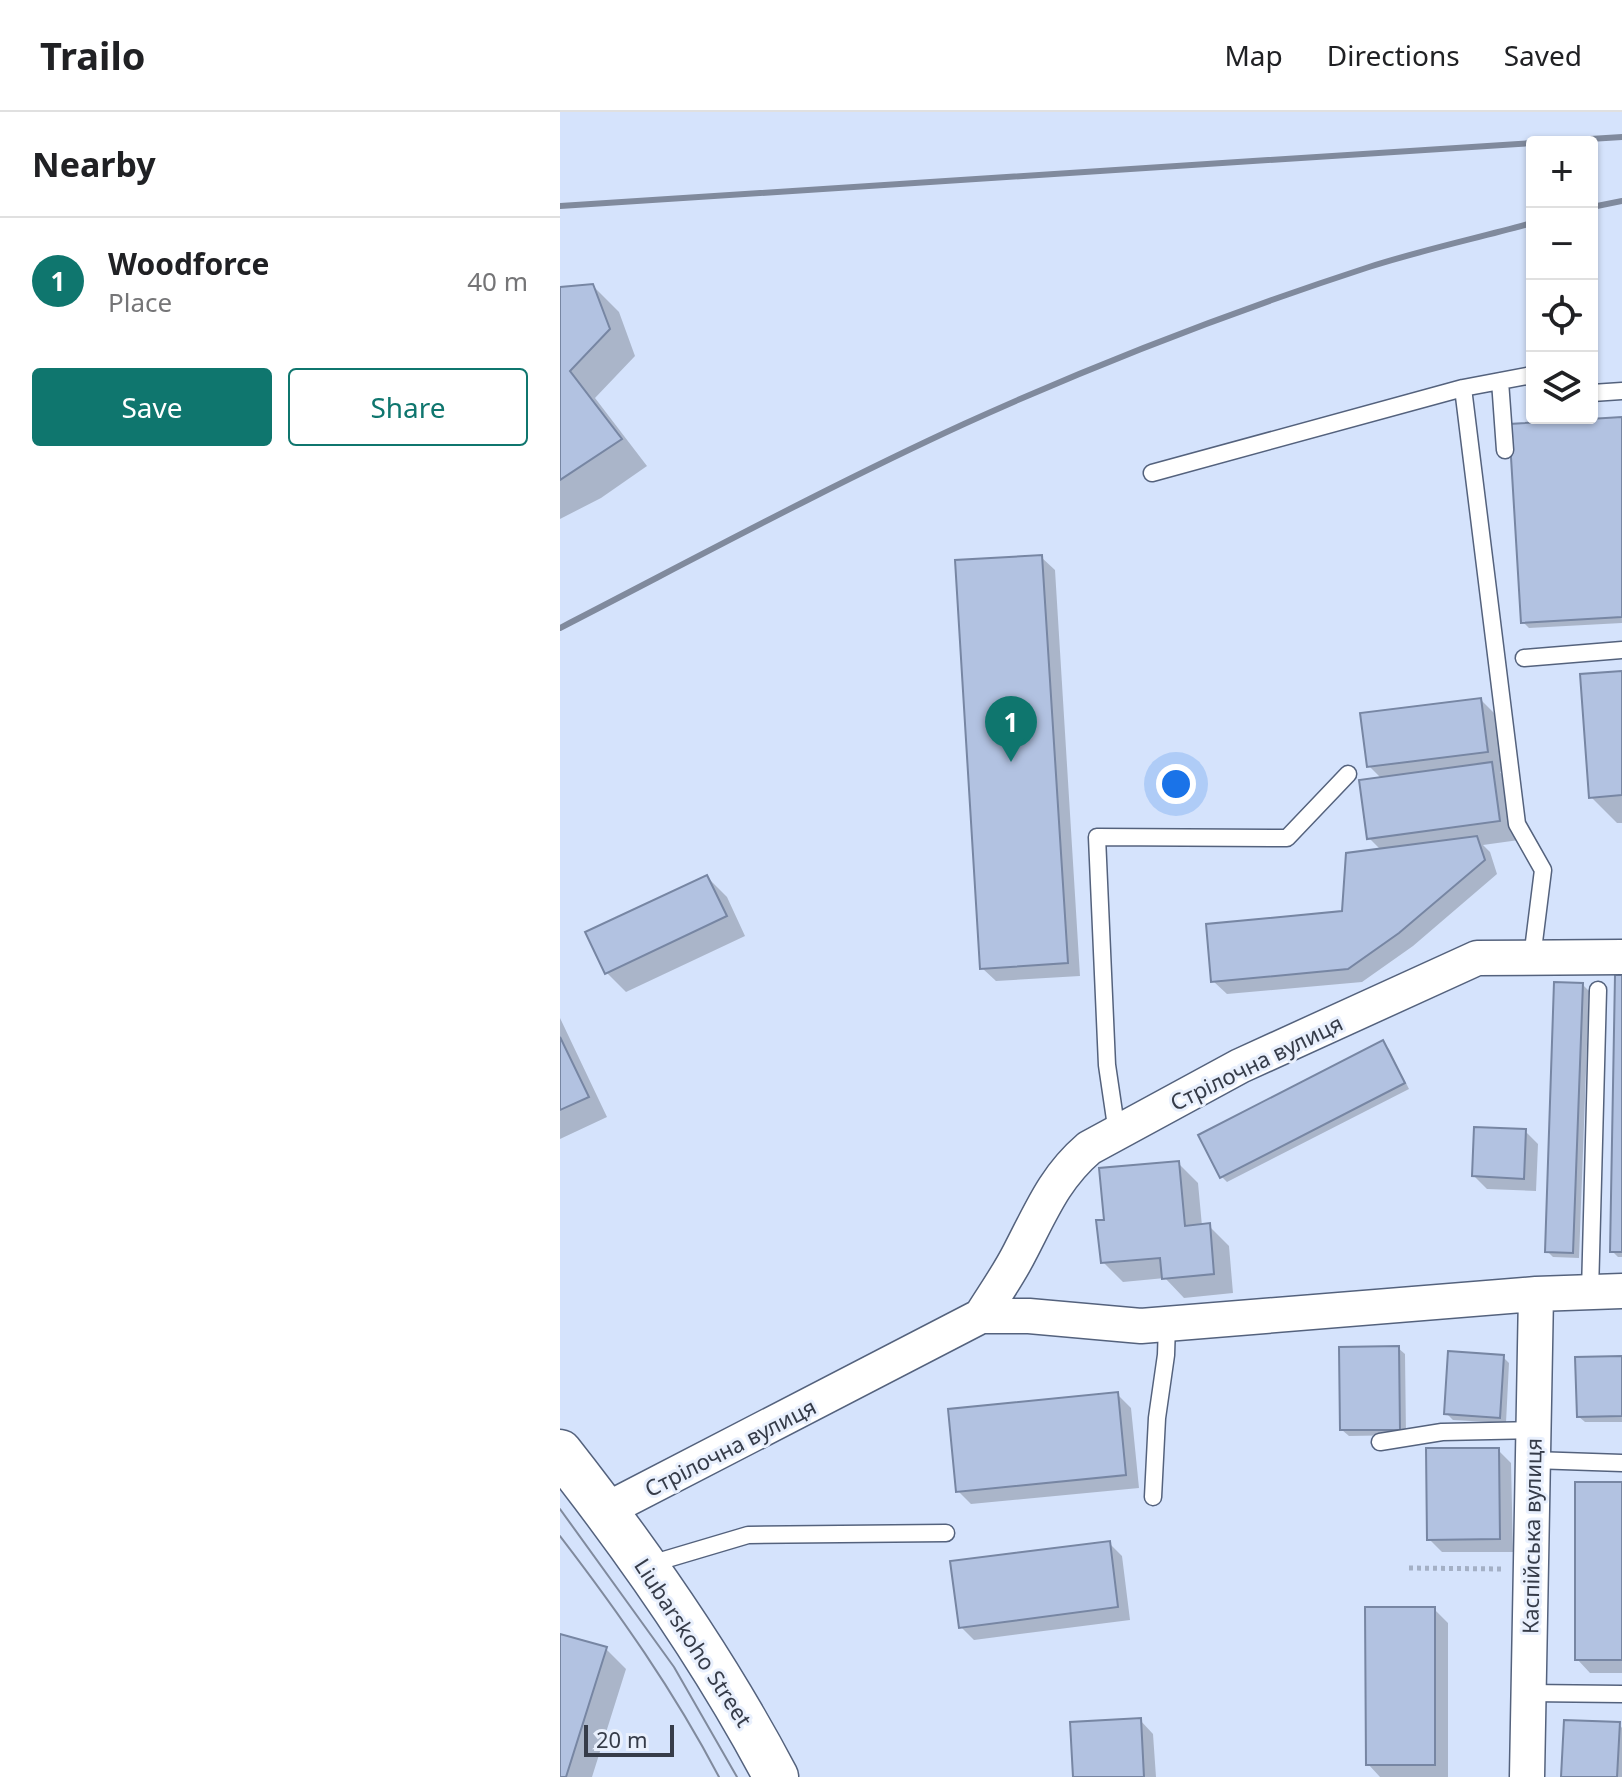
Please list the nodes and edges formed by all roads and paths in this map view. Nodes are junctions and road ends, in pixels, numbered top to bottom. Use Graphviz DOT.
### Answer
graph roads {
  1 [pos="1526,376"];
  2 [pos="1500,381"];
  3 [pos="1463,388"];
  4 [pos="1622,391"];
  5 [pos="1598,393"];
  6 [pos="1505,450"];
  7 [pos="1152,473"];
  8 [pos="1622,650"];
  9 [pos="1524,658"];
  10 [pos="1348,774"];
  11 [pos="1622,957"];
  12 [pos="1532,958"];
  13 [pos="1598,990"];
  14 [pos="1117,1133"];
  15 [pos="1606,1291"];
  16 [pos="1536,1294"];
  17 [pos="981,1316"];
  18 [pos="1167,1324"];
  19 [pos="1380,1442"];
  20 [pos="1533,1445"];
  21 [pos="560,1452"];
  22 [pos="1622,1463"];
  23 [pos="1153,1497"];
  24 [pos="606,1510"];
  25 [pos="946,1533"];
  26 [pos="646,1566"];
  27 [pos="1409,1568"];
  28 [pos="1531,1570"];
  29 [pos="1528,1693"];
  30 [pos="1622,1694"];
  31 [pos="776,1777"];
  32 [pos="1527,1777"];
  1 -- 2 [label="lane"];
  2 -- 3 [label="lane"];
  2 -- 6 [label="lane"];
  3 -- 7 [label="lane"];
  3 -- 12 [label="lane"];
  4 -- 5 [label="lane"];
  8 -- 9 [label="lane"];
  10 -- 14 [label="lane"];
  11 -- 12 [label="street, Стрілочна вулиця"];
  12 -- 14 [label="street, Стрілочна вулиця"];
  13 -- 15 [label="lane"];
  14 -- 17 [label="street, Стрілочна вулиця"];
  15 -- 16 [label="street, Стрілочна вулиця"];
  16 -- 18 [label="street, Стрілочна вулиця"];
  16 -- 20 [label="street, Каспійська вулиця"];
  17 -- 18 [label="street, Стрілочна вулиця"];
  17 -- 24 [label="street, Стрілочна вулиця"];
  18 -- 23 [label="lane"];
  19 -- 20 [label="lane"];
  20 -- 22 [label="lane"];
  20 -- 28 [label="street, Каспійська вулиця"];
  21 -- 24 [label="main road, Liubarskoho Street"];
  24 -- 26 [label="main road, Liubarskoho Street"];
  25 -- 26 [label="lane"];
  26 -- 31 [label="main road, Liubarskoho Street"];
  27 -- 28 [label="path"];
  28 -- 29 [label="street, Каспійська вулиця"];
  29 -- 30 [label="lane"];
  29 -- 32 [label="street, Каспійська вулиця"];
}
